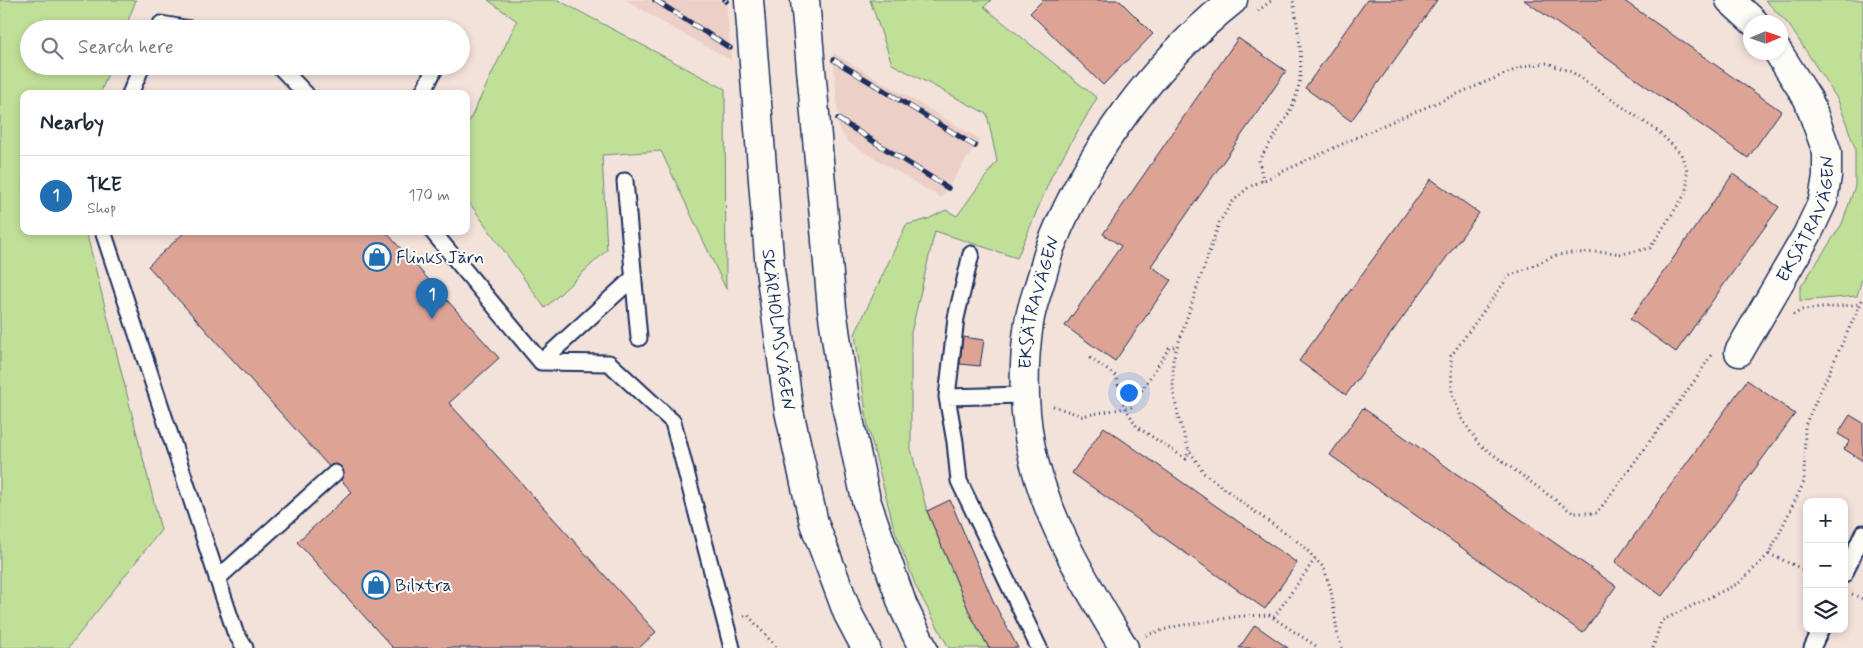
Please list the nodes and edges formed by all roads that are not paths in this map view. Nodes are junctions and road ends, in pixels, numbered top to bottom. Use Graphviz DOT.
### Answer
graph roads {
  1 [pos="749,0"];
  2 [pos="805,0"];
  3 [pos="1730,0"];
  4 [pos="1244,7"];
  5 [pos="1746,15"];
  6 [pos="1783,60"];
  7 [pos="138,75"];
  8 [pos="288,75"];
  9 [pos="432,75"];
  10 [pos="132,90"];
  11 [pos="302,90"];
  12 [pos="424,90"];
  13 [pos="625,181"];
  14 [pos="104,235"];
  15 [pos="435,235"];
  16 [pos="971,254"];
  17 [pos="633,278"];
  18 [pos="639,338"];
  19 [pos="1739,352"];
  20 [pos="541,362"];
  21 [pos="1024,395"];
  22 [pos="946,397"];
  23 [pos="335,474"];
  24 [pos="1863,533"];
  25 [pos="1848,566"];
  26 [pos="217,579"];
  27 [pos="1819,633"];
  28 [pos="1134,642"];
  29 [pos="245,648"];
  30 [pos="732,648"];
  31 [pos="866,648"];
  32 [pos="923,648"];
  33 [pos="1040,648"];
  34 [pos="1812,648"];
  1 -- 31 [label="main road, SKÄRHOLMSVÄGEN"];
  2 -- 32 [label="main road"];
  3 -- 5 [label="main road"];
  4 -- 21 [label="main road, EKSÄTRAVÄGEN"];
  6 -- 19 [label="main road, EKSÄTRAVÄGEN"];
  7 -- 10 [label="lane"];
  8 -- 11 [label="lane"];
  9 -- 12 [label="lane"];
  13 -- 17 [label="lane"];
  14 -- 26 [label="lane"];
  15 -- 20 [label="lane"];
  16 -- 22 [label="lane"];
  17 -- 18 [label="lane"];
  17 -- 20 [label="lane"];
  20 -- 30 [label="lane"];
  21 -- 22 [label="lane"];
  21 -- 28 [label="main road, EKSÄTRAVÄGEN"];
  22 -- 33 [label="lane"];
  23 -- 26 [label="lane"];
  24 -- 25 [label="lane"];
  26 -- 29 [label="lane"];
  27 -- 34 [label="lane"];
}
